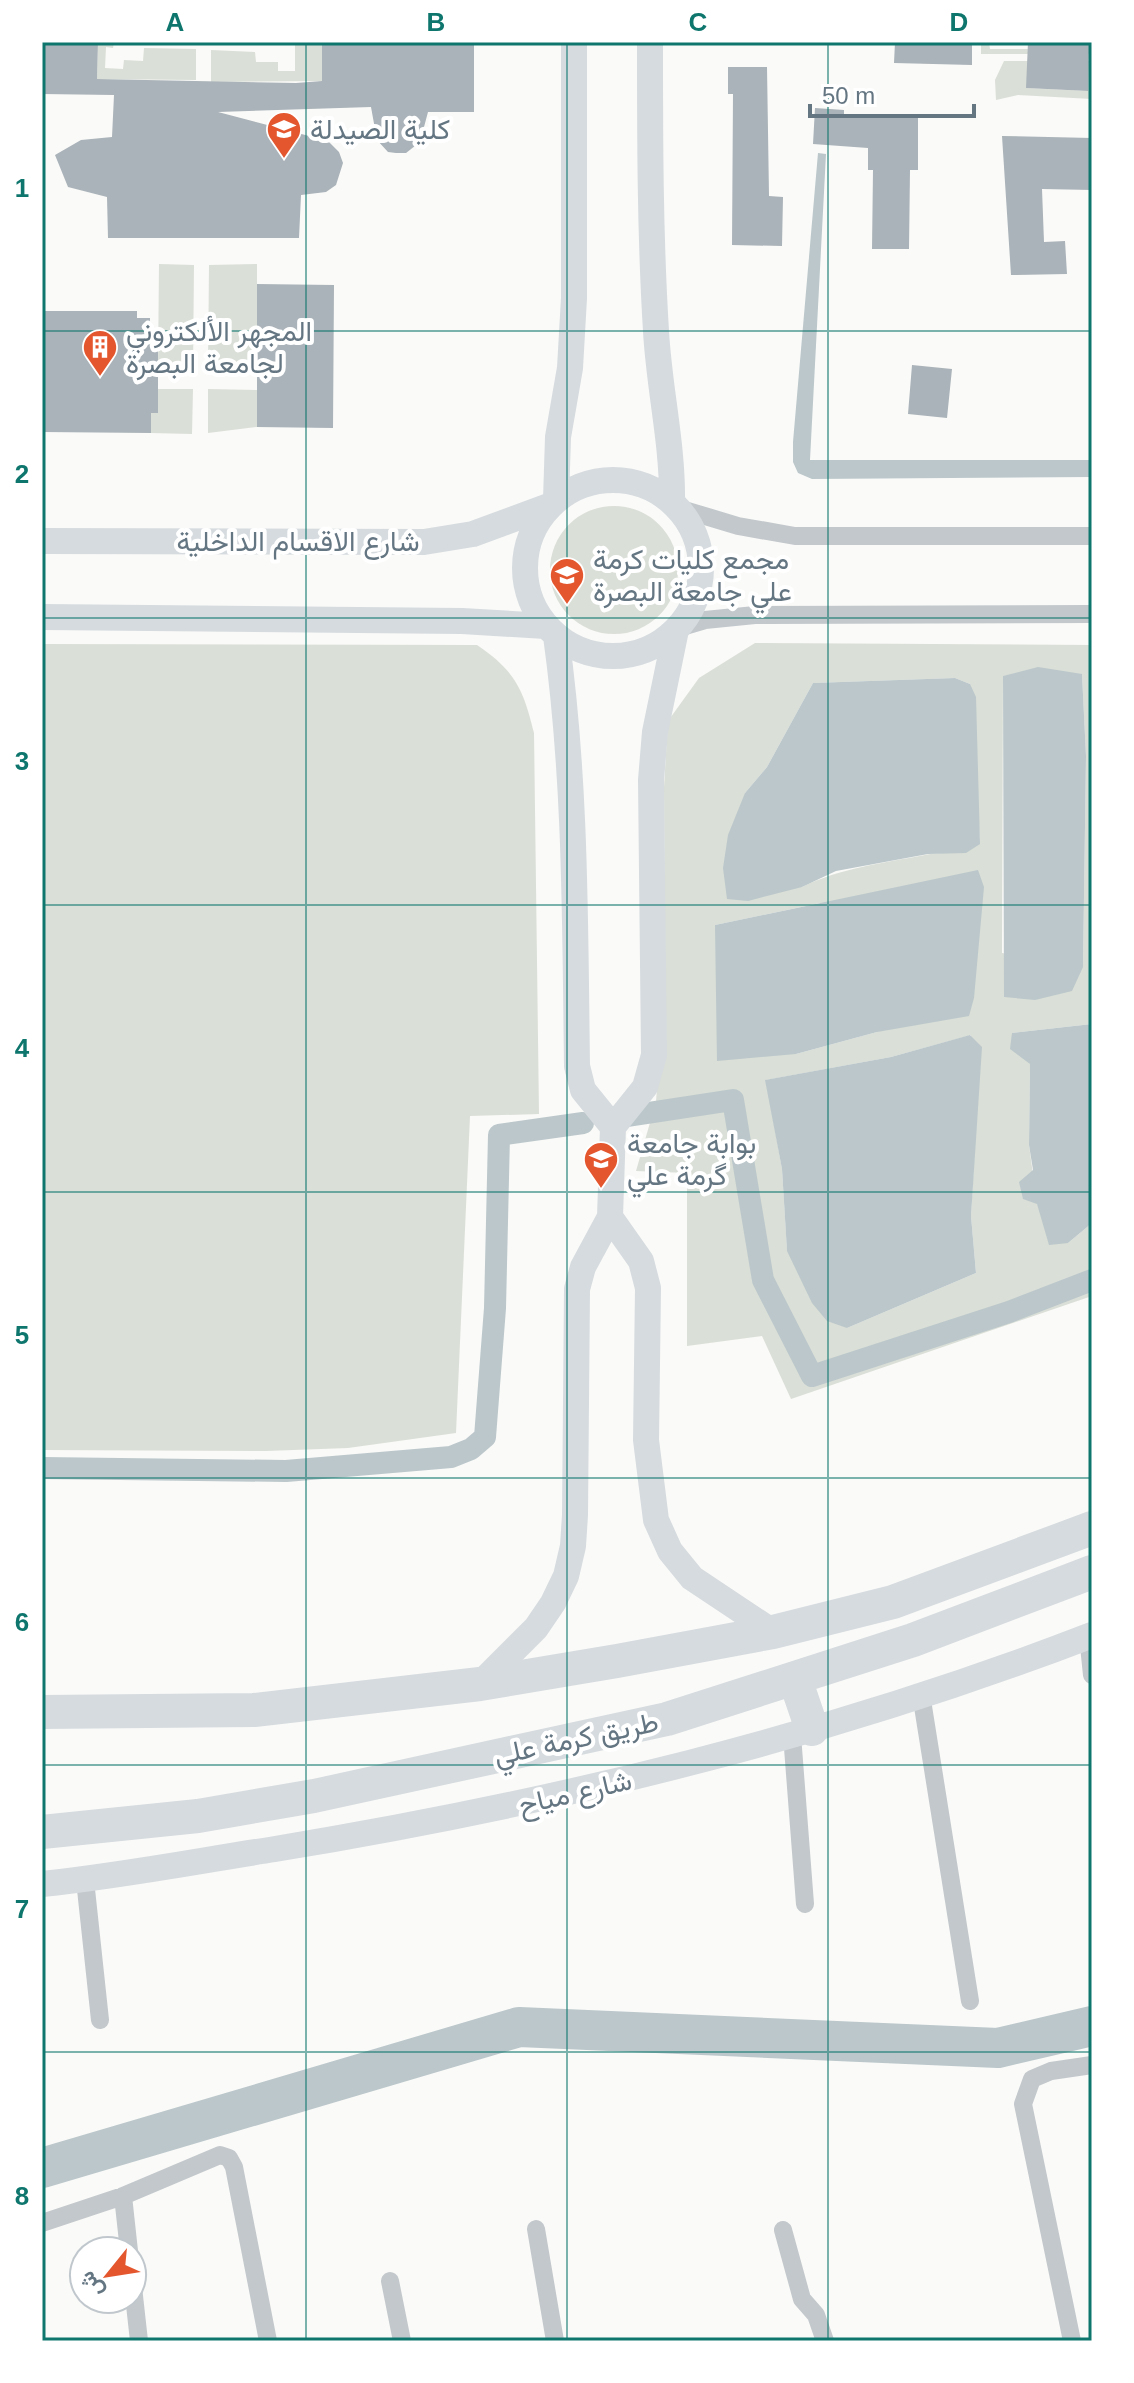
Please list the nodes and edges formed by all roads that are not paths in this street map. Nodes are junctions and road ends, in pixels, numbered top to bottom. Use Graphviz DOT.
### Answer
graph roads {
  1 [pos="574,42"];
  2 [pos="650,42"];
  3 [pos="552,503"];
  4 [pos="675,505"];
  5 [pos="1092,536"];
  6 [pos="42,541"];
  7 [pos="1092,614"];
  8 [pos="42,617"];
  9 [pos="677,629"];
  10 [pos="551,631"];
  11 [pos="613,1127"];
  12 [pos="610,1217"];
  13 [pos="1092,1528"];
  14 [pos="1092,1572"];
  15 [pos="773,1632"];
  16 [pos="1090,1635"];
  17 [pos="1092,1675"];
  18 [pos="795,1679"];
  19 [pos="480,1684"];
  20 [pos="921,1694"];
  21 [pos="42,1712"];
  22 [pos="802,1732"];
  23 [pos="42,1832"];
  24 [pos="85,1880"];
  25 [pos="42,1884"];
  26 [pos="805,1904"];
  27 [pos="970,2001"];
  28 [pos="100,2020"];
  29 [pos="1092,2065"];
  30 [pos="123,2196"];
  31 [pos="42,2223"];
  32 [pos="536,2229"];
  33 [pos="783,2230"];
  34 [pos="127,2235"];
  35 [pos="390,2281"];
  36 [pos="136,2315"];
  37 [pos="139,2341"];
  38 [pos="268,2341"];
  39 [pos="402,2341"];
  40 [pos="555,2341"];
  41 [pos="825,2341"];
  42 [pos="1072,2341"];
  1 -- 3 [label="street"];
  2 -- 4 [label="street"];
  3 -- 4 [label="street"];
  3 -- 6 [label="street, شارع الاقسام الداخلية"];
  3 -- 10 [label="street"];
  4 -- 5 [label="street"];
  4 -- 9 [label="street"];
  7 -- 9 [label="street"];
  8 -- 10 [label="street"];
  9 -- 10 [label="street"];
  9 -- 11 [label="street"];
  10 -- 11 [label="street"];
  11 -- 12 [label="street"];
  12 -- 15 [label="street"];
  12 -- 19 [label="street"];
  13 -- 15 [label="highway"];
  14 -- 18 [label="highway, طريق كرمة علي"];
  15 -- 19 [label="highway"];
  16 -- 17 [label="street"];
  16 -- 20 [label="street, شارع مياح"];
  18 -- 22 [label="highway"];
  18 -- 23 [label="highway, طريق كرمة علي"];
  19 -- 21 [label="highway"];
  20 -- 22 [label="street, شارع مياح"];
  20 -- 27 [label="street"];
  22 -- 24 [label="street, شارع مياح"];
  22 -- 26 [label="street"];
  24 -- 25 [label="street, شارع مياح"];
  24 -- 28 [label="street"];
  29 -- 42 [label="street"];
  30 -- 31 [label="street"];
  30 -- 34 [label="street"];
  30 -- 38 [label="street"];
  32 -- 40 [label="street"];
  33 -- 41 [label="street"];
  35 -- 39 [label="street"];
  36 -- 37 [label="street"];
}
